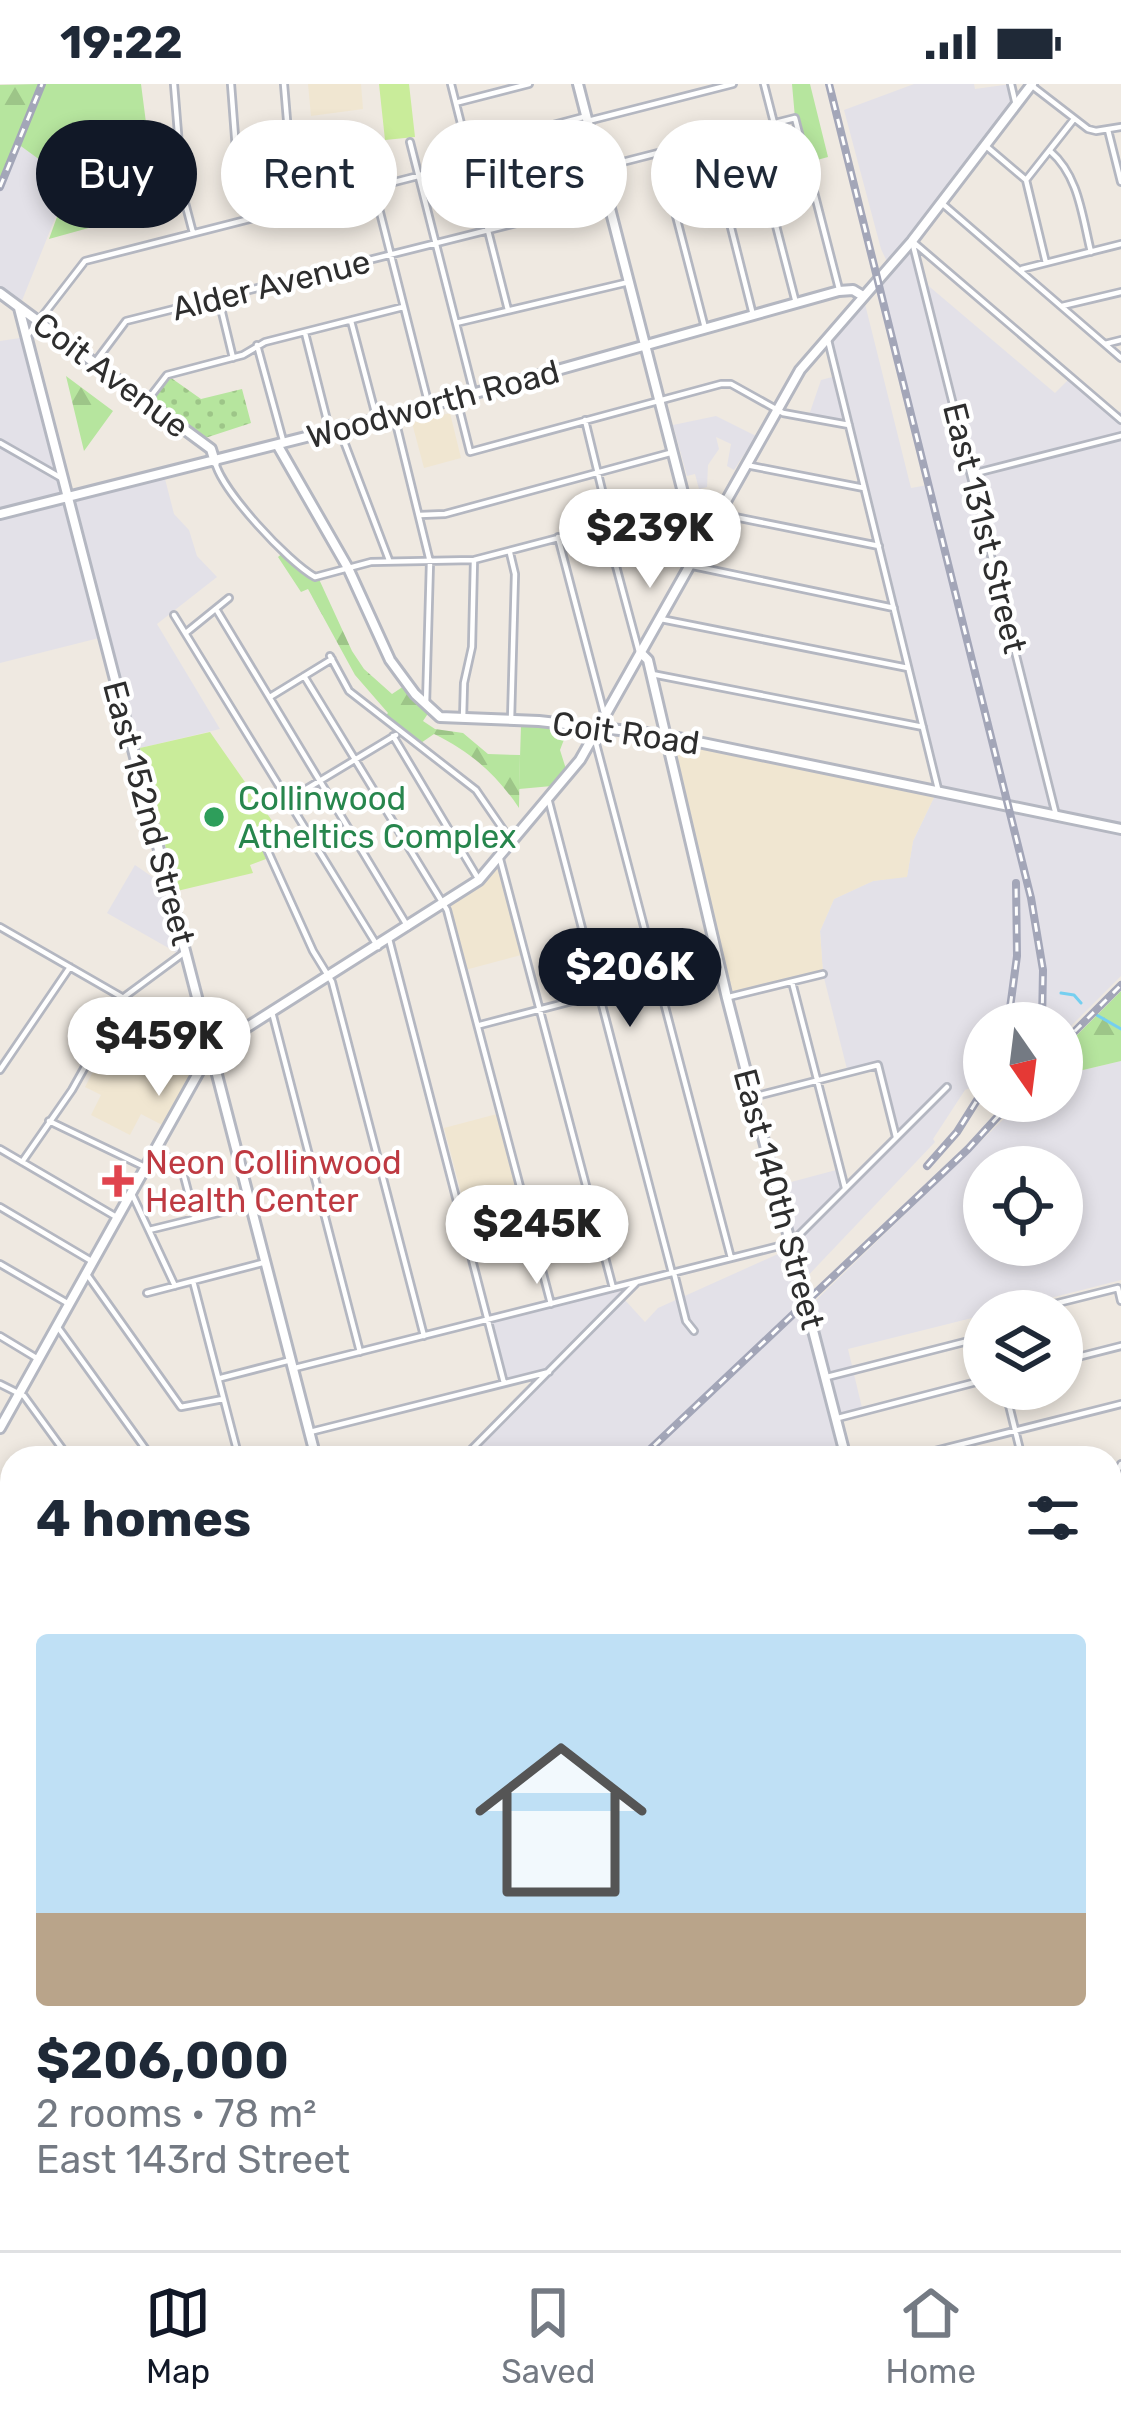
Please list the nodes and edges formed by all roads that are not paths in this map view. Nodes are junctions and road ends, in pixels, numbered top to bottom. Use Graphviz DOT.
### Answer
graph roads {
  1 [pos="174,84"];
  2 [pos="230,84"];
  3 [pos="284,84"];
  4 [pos="451,84"];
  5 [pos="524,84"];
  6 [pos="578,84"];
  7 [pos="733,84"];
  8 [pos="764,84"];
  9 [pos="1012,84"];
  10 [pos="1032,85"];
  11 [pos="701,88"];
  12 [pos="456,103"];
  13 [pos="1016,107"];
  14 [pos="587,119"];
  15 [pos="1074,119"];
  16 [pos="234,120"];
  17 [pos="287,120"];
  18 [pos="460,120"];
  19 [pos="583,120"];
  20 [pos="773,120"];
  21 [pos="1121,127"];
  22 [pos="1108,130"];
  23 [pos="410,142"];
  24 [pos="986,146"];
  25 [pos="1050,152"];
  26 [pos="421,175"];
  27 [pos="418,176"];
  28 [pos="1025,180"];
  29 [pos="397,181"];
  30 [pos="1121,182"];
  31 [pos="941,203"];
  32 [pos="821,220"];
  33 [pos="221,226"];
  34 [pos="384,228"];
  35 [pos="496,228"];
  36 [pos="615,228"];
  37 [pos="679,228"];
  38 [pos="731,228"];
  39 [pos="777,228"];
  40 [pos="488,230"];
  41 [pos="193,233"];
  42 [pos="912,242"];
  43 [pos="436,243"];
  44 [pos="1121,244"];
  45 [pos="1090,252"];
  46 [pos="391,254"];
  47 [pos="1046,263"];
  48 [pos="1019,270"];
  49 [pos="628,282"];
  50 [pos="839,291"];
  51 [pos="1121,292"];
  52 [pos="0,293"];
  53 [pos="863,296"];
  54 [pos="218,298"];
  55 [pos="796,303"];
  56 [pos="403,307"];
  57 [pos="1061,307"];
  58 [pos="19,308"];
  59 [pos="508,310"];
  60 [pos="753,315"];
  61 [pos="350,320"];
  62 [pos="39,321"];
  63 [pos="456,323"];
  64 [pos="705,328"];
  65 [pos="304,332"];
  66 [pos="27,337"];
  67 [pos="827,339"];
  68 [pos="1121,340"];
  69 [pos="1105,344"];
  70 [pos="257,345"];
  71 [pos="645,345"];
  72 [pos="233,358"];
  73 [pos="1121,358"];
  74 [pos="95,364"];
  75 [pos="474,394"];
  76 [pos="457,398"];
  77 [pos="659,400"];
  78 [pos="147,401"];
  79 [pos="429,406"];
  80 [pos="777,410"];
  81 [pos="394,415"];
  82 [pos="377,420"];
  83 [pos="585,420"];
  84 [pos="1121,420"];
  85 [pos="849,425"];
  86 [pos="335,431"];
  87 [pos="1121,436"];
  88 [pos="0,443"];
  89 [pos="281,445"];
  90 [pos="672,452"];
  91 [pos="215,462"];
  92 [pos="745,465"];
  93 [pos="597,471"];
  94 [pos="972,474"];
  95 [pos="63,479"];
  96 [pos="864,488"];
  97 [pos="68,500"];
  98 [pos="686,505"];
  99 [pos="0,514"];
  100 [pos="718,514"];
  101 [pos="420,515"];
  102 [pos="690,522"];
  103 [pos="607,524"];
  104 [pos="710,528"];
  105 [pos="558,538"];
  106 [pos="879,546"];
  107 [pos="697,548"];
  108 [pos="510,552"];
  109 [pos="389,560"];
  110 [pos="474,560"];
  111 [pos="430,562"];
  112 [pos="688,565"];
  113 [pos="348,568"];
  114 [pos="229,598"];
  115 [pos="894,608"];
  116 [pos="215,609"];
  117 [pos="174,615"];
  118 [pos="660,619"];
  119 [pos="186,632"];
  120 [pos="641,654"];
  121 [pos="908,668"];
  122 [pos="651,674"];
  123 [pos="304,676"];
  124 [pos="269,697"];
  125 [pos="426,705"];
  126 [pos="605,717"];
  127 [pos="463,719"];
  128 [pos="511,721"];
  129 [pos="923,727"];
  130 [pos="400,732"];
  131 [pos="597,732"];
  132 [pos="664,735"];
  133 [pos="393,736"];
  134 [pos="353,760"];
  135 [pos="319,781"];
  136 [pos="938,789"];
  137 [pos="548,798"];
  138 [pos="288,800"];
  139 [pos="1056,815"];
  140 [pos="1121,829"];
  141 [pos="261,836"];
  142 [pos="511,841"];
  143 [pos="500,855"];
  144 [pos="479,880"];
  145 [pos="444,904"];
  146 [pos="408,927"];
  147 [pos="1,931"];
  148 [pos="388,939"];
  149 [pos="377,947"];
  150 [pos="185,952"];
  151 [pos="718,963"];
  152 [pos="70,967"];
  153 [pos="823,974"];
  154 [pos="328,977"];
  155 [pos="658,978"];
  156 [pos="792,982"];
  157 [pos="599,994"];
  158 [pos="124,997"];
  159 [pos="727,998"];
  160 [pos="540,1009"];
  161 [pos="272,1012"];
  162 [pos="479,1025"];
  163 [pos="211,1050"];
  164 [pos="0,1070"];
  165 [pos="817,1081"];
  166 [pos="947,1087"];
  167 [pos="753,1097"];
  168 [pos="49,1121"];
  169 [pos="896,1137"];
  170 [pos="0,1149"];
  171 [pos="156,1150"];
  172 [pos="22,1162"];
  173 [pos="147,1168"];
  174 [pos="845,1188"];
  175 [pos="132,1194"];
  176 [pos="251,1205"];
  177 [pos="0,1207"];
  178 [pos="118,1218"];
  179 [pos="195,1219"];
  180 [pos="149,1230"];
  181 [pos="791,1243"];
  182 [pos="731,1258"];
  183 [pos="93,1262"];
  184 [pos="266,1262"];
  185 [pos="0,1264"];
  186 [pos="86,1273"];
  187 [pos="673,1273"];
  188 [pos="193,1281"];
  189 [pos="636,1283"];
  190 [pos="175,1286"];
  191 [pos="613,1288"];
  192 [pos="147,1293"];
  193 [pos="1083,1297"];
  194 [pos="1121,1300"];
  195 [pos="69,1304"];
  196 [pos="551,1304"];
  197 [pos="488,1320"];
  198 [pos="57,1325"];
  199 [pos="694,1330"];
  200 [pos="0,1336"];
  201 [pos="424,1336"];
  202 [pos="963,1342"];
  203 [pos="1121,1346"];
  204 [pos="360,1352"];
  205 [pos="1083,1356"];
  206 [pos="38,1359"];
  207 [pos="292,1365"];
  208 [pos="549,1372"];
  209 [pos="825,1377"];
  210 [pos="218,1378"];
  211 [pos="504,1383"];
  212 [pos="0,1384"];
  213 [pos="963,1386"];
  214 [pos="20,1394"];
  215 [pos="223,1399"];
  216 [pos="1121,1404"];
  217 [pos="1010,1410"];
  218 [pos="836,1419"];
  219 [pos="0,1428"];
  220 [pos="1015,1430"];
  221 [pos="309,1432"];
  222 [pos="60,1446"];
  223 [pos="143,1446"];
  224 [pos="236,1446"];
  225 [pos="313,1446"];
  226 [pos="475,1446"];
  227 [pos="843,1446"];
  228 [pos="954,1446"];
  229 [pos="1019,1446"];
  1 -- 41 [label="street"];
  2 -- 16 [label="street"];
  3 -- 17 [label="street"];
  4 -- 12 [label="street"];
  5 -- 12 [label="street"];
  6 -- 14 [label="street"];
  7 -- 11 [label="street"];
  8 -- 20 [label="street"];
  9 -- 13 [label="street"];
  10 -- 13 [label="street"];
  10 -- 15 [label="street"];
  11 -- 14 [label="street"];
  12 -- 18 [label="street"];
  13 -- 24 [label="street"];
  14 -- 19 [label="street"];
  15 -- 22 [label="street"];
  15 -- 25 [label="street"];
  21 -- 22 [label="street"];
  22 -- 30 [label="street"];
  23 -- 27 [label="street"];
  24 -- 28 [label="street"];
  24 -- 31 [label="street"];
  25 -- 28 [label="street"];
  25 -- 45 [label="street"];
  26 -- 27 [label="street"];
  27 -- 29 [label="street"];
  27 -- 43 [label="street"];
  28 -- 47 [label="street"];
  31 -- 42 [label="street"];
  31 -- 48 [label="street"];
  32 -- 50 [label="street"];
  33 -- 41 [label="street"];
  34 -- 46 [label="street"];
  35 -- 40 [label="street, Alder Avenue"];
  36 -- 49 [label="street"];
  37 -- 64 [label="street"];
  38 -- 60 [label="street"];
  39 -- 55 [label="street"];
  40 -- 43 [label="street, Alder Avenue"];
  40 -- 59 [label="street"];
  41 -- 62 [label="street"];
  42 -- 53 [label="street"];
  42 -- 84 [label="street"];
  42 -- 94 [label="street, East 131st Street"];
  43 -- 46 [label="street, Alder Avenue"];
  43 -- 63 [label="street"];
  44 -- 45 [label="street"];
  45 -- 47 [label="street"];
  46 -- 54 [label="street, Alder Avenue"];
  46 -- 56 [label="street"];
  47 -- 48 [label="street"];
  48 -- 57 [label="street"];
  49 -- 59 [label="street"];
  49 -- 71 [label="street"];
  50 -- 53 [label="street, Woodworth Road"];
  50 -- 55 [label="street, Woodworth Road"];
  51 -- 57 [label="street"];
  52 -- 58 [label="street, Coit Avenue"];
  53 -- 67 [label="street"];
  54 -- 72 [label="street"];
  54 -- 74 [label="street, Alder Avenue"];
  55 -- 60 [label="street, Woodworth Road"];
  56 -- 61 [label="street"];
  56 -- 79 [label="street"];
  57 -- 69 [label="street"];
  58 -- 62 [label="street, Coit Avenue"];
  58 -- 66 [label="street, East 152nd Street"];
  59 -- 63 [label="street"];
  60 -- 64 [label="street, Woodworth Road"];
  61 -- 65 [label="street"];
  61 -- 82 [label="street"];
  62 -- 66 [label="street"];
  62 -- 74 [label="street, Coit Avenue"];
  63 -- 75 [label="street"];
  64 -- 71 [label="street, Woodworth Road"];
  65 -- 70 [label="street"];
  65 -- 86 [label="street"];
  66 -- 95 [label="street, East 152nd Street"];
  67 -- 80 [label="street"];
  67 -- 85 [label="street"];
  68 -- 69 [label="street"];
  69 -- 73 [label="street"];
  70 -- 72 [label="street"];
  70 -- 89 [label="street"];
  71 -- 75 [label="street, Woodworth Road"];
  71 -- 77 [label="street"];
  72 -- 78 [label="street"];
  74 -- 78 [label="street, Coit Avenue"];
  75 -- 76 [label="street, Woodworth Road"];
  76 -- 79 [label="street, Woodworth Road"];
  76 -- 83 [label="street"];
  77 -- 80 [label="street"];
  77 -- 83 [label="street"];
  77 -- 90 [label="street"];
  78 -- 91 [label="street, Coit Avenue"];
  79 -- 81 [label="street, Woodworth Road"];
  80 -- 85 [label="street"];
  80 -- 92 [label="street"];
  81 -- 82 [label="street, Woodworth Road"];
  81 -- 101 [label="street"];
  82 -- 86 [label="street, Woodworth Road"];
  83 -- 93 [label="street, East 140th Street"];
  85 -- 96 [label="street"];
  86 -- 89 [label="street, Woodworth Road"];
  86 -- 109 [label="street"];
  87 -- 94 [label="street"];
  88 -- 95 [label="street"];
  89 -- 91 [label="street, Woodworth Road"];
  89 -- 113 [label="street"];
  90 -- 93 [label="street"];
  90 -- 98 [label="street"];
  91 -- 97 [label="street, Woodworth Road"];
  91 -- 113 [label="street"];
  92 -- 96 [label="street"];
  92 -- 100 [label="street"];
  93 -- 101 [label="street"];
  93 -- 103 [label="street, East 140th Street"];
  94 -- 139 [label="street, East 131st Street"];
  95 -- 97 [label="street, East 152nd Street"];
  96 -- 106 [label="street"];
  97 -- 99 [label="street, Woodworth Road"];
  97 -- 150 [label="street, East 152nd Street"];
  98 -- 102 [label="street"];
  98 -- 103 [label="street"];
  100 -- 104 [label="street"];
  100 -- 106 [label="street"];
  101 -- 111 [label="street"];
  102 -- 104 [label="street"];
  102 -- 107 [label="street"];
  103 -- 105 [label="street"];
  103 -- 120 [label="street, East 140th Street"];
  104 -- 107 [label="street"];
  105 -- 108 [label="street"];
  105 -- 126 [label="street"];
  106 -- 115 [label="street"];
  107 -- 112 [label="street"];
  108 -- 110 [label="street"];
  108 -- 128 [label="street"];
  109 -- 111 [label="street"];
  109 -- 113 [label="street"];
  110 -- 111 [label="street"];
  110 -- 127 [label="street"];
  111 -- 125 [label="street"];
  112 -- 115 [label="street"];
  112 -- 118 [label="street"];
  113 -- 125 [label="street"];
  114 -- 116 [label="street"];
  115 -- 121 [label="street"];
  116 -- 119 [label="street"];
  116 -- 124 [label="street"];
  117 -- 119 [label="street"];
  118 -- 120 [label="street"];
  118 -- 121 [label="street"];
  119 -- 138 [label="street"];
  120 -- 122 [label="street, East 140th Street"];
  120 -- 126 [label="street"];
  121 -- 129 [label="street"];
  122 -- 129 [label="street"];
  122 -- 132 [label="street, East 140th Street"];
  123 -- 124 [label="street"];
  123 -- 130 [label="street"];
  123 -- 134 [label="street"];
  124 -- 135 [label="street"];
  125 -- 127 [label="street, Coit Road"];
  126 -- 131 [label="street"];
  127 -- 128 [label="street, Coit Road"];
  128 -- 131 [label="street, Coit Road"];
  129 -- 136 [label="street"];
  130 -- 133 [label="street"];
  130 -- 142 [label="street"];
  131 -- 132 [label="street, Coit Road"];
  131 -- 137 [label="street"];
  131 -- 155 [label="street"];
  132 -- 136 [label="street, Coit Road"];
  132 -- 151 [label="street, East 140th Street"];
  133 -- 134 [label="street"];
  133 -- 144 [label="street"];
  134 -- 135 [label="street"];
  134 -- 145 [label="street"];
  135 -- 138 [label="street"];
  135 -- 146 [label="street"];
  136 -- 139 [label="street, Coit Road"];
  137 -- 142 [label="street"];
  137 -- 157 [label="street"];
  138 -- 149 [label="street"];
  139 -- 140 [label="street, Coit Road"];
  141 -- 154 [label="street"];
  142 -- 143 [label="street"];
  143 -- 144 [label="street"];
  143 -- 160 [label="street"];
  144 -- 145 [label="street"];
  145 -- 146 [label="street"];
  145 -- 162 [label="street"];
  146 -- 148 [label="street"];
  147 -- 152 [label="street"];
  148 -- 149 [label="street"];
  148 -- 197 [label="street"];
  149 -- 154 [label="street"];
  150 -- 158 [label="street"];
  150 -- 163 [label="street, East 152nd Street"];
  151 -- 155 [label="street"];
  151 -- 159 [label="street, East 140th Street"];
  152 -- 158 [label="street"];
  152 -- 164 [label="street"];
  153 -- 156 [label="street"];
  154 -- 161 [label="street"];
  154 -- 201 [label="street"];
  155 -- 157 [label="street"];
  155 -- 182 [label="street"];
  156 -- 159 [label="street"];
  156 -- 165 [label="street"];
  157 -- 160 [label="street"];
  157 -- 187 [label="street"];
  158 -- 163 [label="street"];
  158 -- 168 [label="street"];
  159 -- 167 [label="street, East 140th Street"];
  160 -- 162 [label="street"];
  160 -- 191 [label="street"];
  161 -- 163 [label="street"];
  161 -- 204 [label="street"];
  162 -- 196 [label="street"];
  163 -- 171 [label="street"];
  163 -- 176 [label="street, East 152nd Street"];
  165 -- 167 [label="street"];
  165 -- 169 [label="street"];
  165 -- 174 [label="street"];
  166 -- 169 [label="street"];
  167 -- 181 [label="street, East 140th Street"];
  168 -- 172 [label="street"];
  168 -- 173 [label="street"];
  169 -- 174 [label="street"];
  170 -- 172 [label="street"];
  171 -- 173 [label="street"];
  171 -- 179 [label="street"];
  172 -- 178 [label="street"];
  173 -- 175 [label="street"];
  174 -- 181 [label="street"];
  175 -- 178 [label="street"];
  175 -- 180 [label="street"];
  176 -- 179 [label="street"];
  176 -- 184 [label="street, East 152nd Street"];
  177 -- 183 [label="street"];
  178 -- 183 [label="street"];
  179 -- 180 [label="street"];
  180 -- 190 [label="street"];
  181 -- 182 [label="street"];
  181 -- 209 [label="street, East 140th Street"];
  182 -- 187 [label="street"];
  183 -- 186 [label="street"];
  184 -- 188 [label="street"];
  184 -- 207 [label="street, East 152nd Street"];
  185 -- 195 [label="street"];
  186 -- 195 [label="street"];
  186 -- 215 [label="street"];
  187 -- 189 [label="street"];
  187 -- 199 [label="street"];
  188 -- 190 [label="street"];
  188 -- 210 [label="street"];
  189 -- 191 [label="street"];
  189 -- 208 [label="street"];
  190 -- 192 [label="street"];
  191 -- 196 [label="street"];
  193 -- 194 [label="street"];
  195 -- 198 [label="street"];
  196 -- 197 [label="street"];
  197 -- 201 [label="street"];
  197 -- 211 [label="street"];
  198 -- 206 [label="street"];
  198 -- 223 [label="street"];
  200 -- 206 [label="street"];
  201 -- 204 [label="street"];
  202 -- 209 [label="street"];
  203 -- 205 [label="street"];
  204 -- 207 [label="street"];
  206 -- 214 [label="street"];
  207 -- 210 [label="street"];
  207 -- 221 [label="street, East 152nd Street"];
  208 -- 211 [label="street"];
  208 -- 226 [label="street"];
  209 -- 218 [label="street, East 140th Street"];
  210 -- 215 [label="street"];
  211 -- 221 [label="street"];
  212 -- 214 [label="street"];
  213 -- 218 [label="street"];
  214 -- 219 [label="street"];
  214 -- 222 [label="street"];
  215 -- 224 [label="street"];
  216 -- 220 [label="street"];
  217 -- 220 [label="street"];
  218 -- 227 [label="street, East 140th Street"];
  220 -- 228 [label="street"];
  220 -- 229 [label="street"];
  221 -- 225 [label="street, East 152nd Street"];
}
